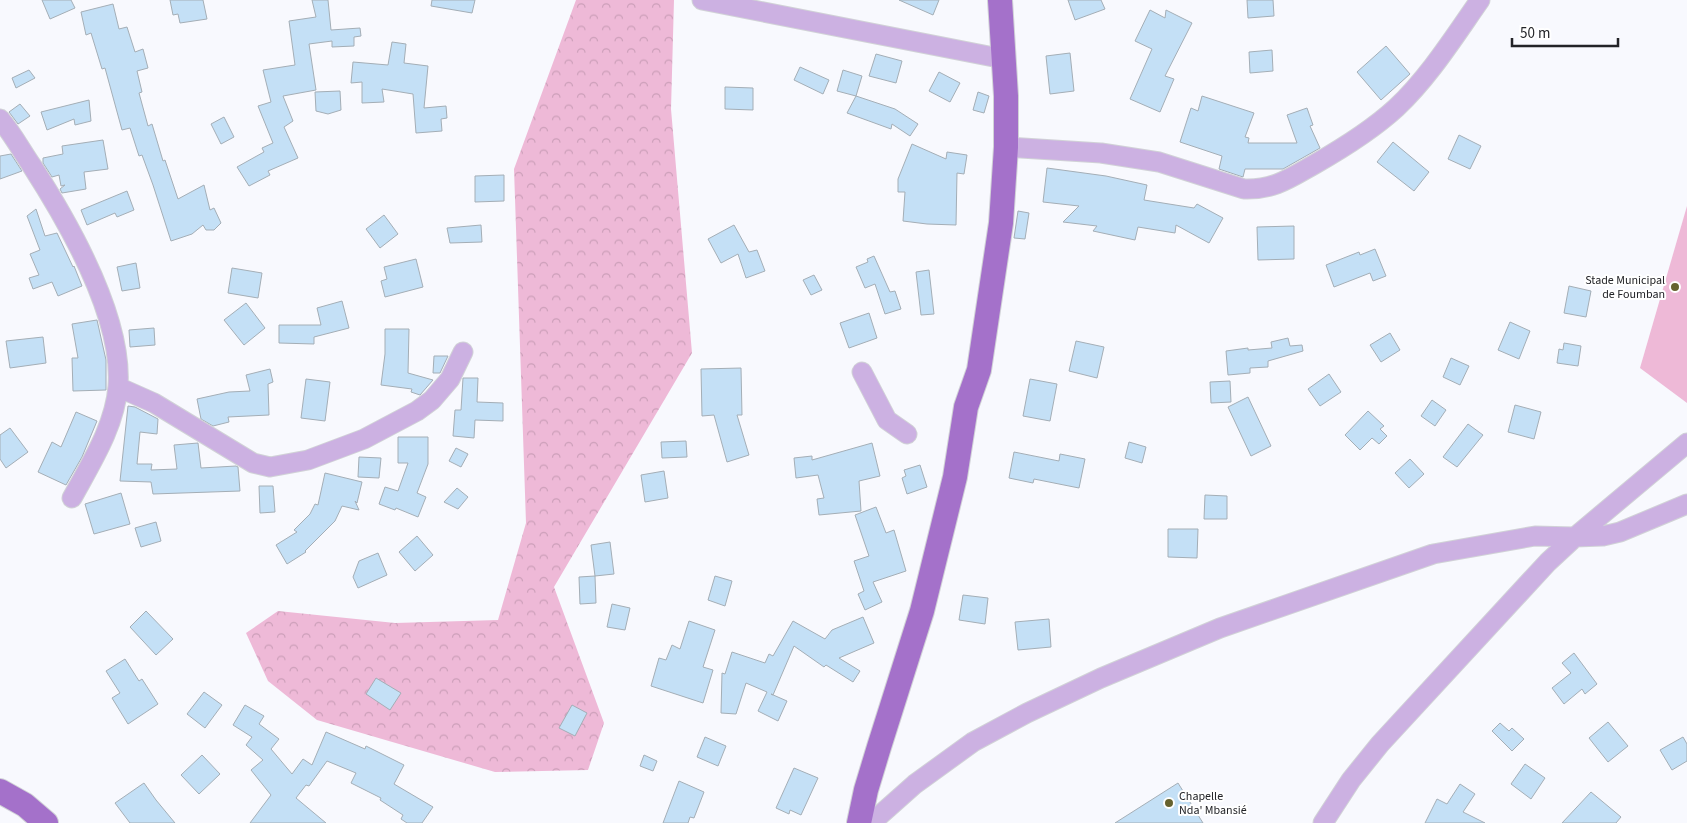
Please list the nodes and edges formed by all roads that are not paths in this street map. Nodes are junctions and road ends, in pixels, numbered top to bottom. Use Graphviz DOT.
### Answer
graph roads {
  1 [pos="702,0"];
  2 [pos="1000,0"];
  3 [pos="1480,0"];
  4 [pos="1004,59"];
  5 [pos="0,119"];
  6 [pos="1006,147"];
  7 [pos="463,352"];
  8 [pos="862,372"];
  9 [pos="118,387"];
  10 [pos="908,434"];
  11 [pos="1687,443"];
  12 [pos="72,498"];
  13 [pos="1687,504"];
  14 [pos="1575,537"];
  15 [pos="0,791"];
  16 [pos="46,823"];
  17 [pos="859,823"];
  18 [pos="871,823"];
  19 [pos="1323,823"];
  1 -- 4 [label="street"];
  2 -- 4 [label="main road"];
  3 -- 6 [label="street"];
  4 -- 6 [label="main road"];
  5 -- 9 [label="street"];
  6 -- 17 [label="main road"];
  7 -- 9 [label="street"];
  8 -- 10 [label="street"];
  9 -- 12 [label="street"];
  11 -- 14 [label="street"];
  13 -- 14 [label="street"];
  14 -- 18 [label="street"];
  14 -- 19 [label="street"];
  15 -- 16 [label="main road"];
}
